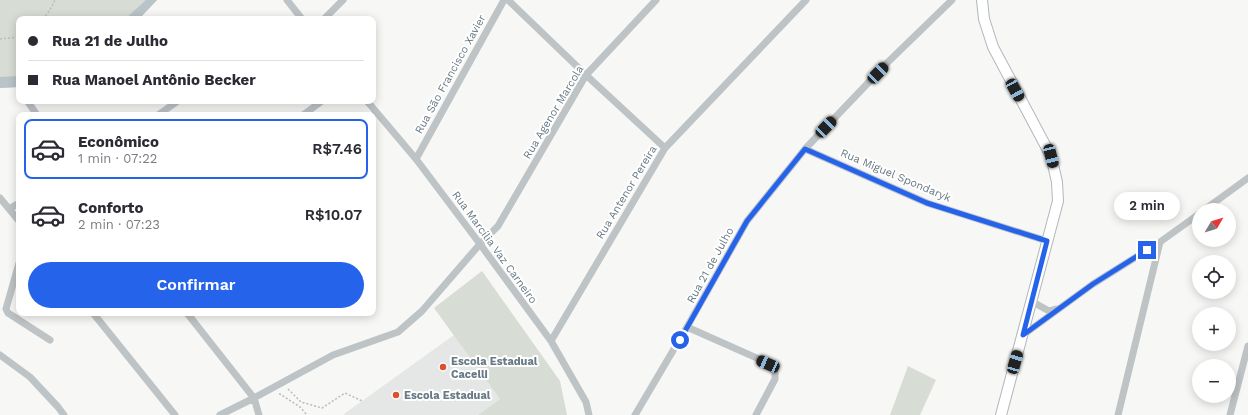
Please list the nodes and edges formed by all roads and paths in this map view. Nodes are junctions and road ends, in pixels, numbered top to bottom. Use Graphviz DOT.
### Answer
graph roads {
  1 [pos="55,0"];
  2 [pos="287,0"];
  3 [pos="343,0"];
  4 [pos="504,0"];
  5 [pos="508,0"];
  6 [pos="656,0"];
  7 [pos="806,0"];
  8 [pos="952,0"];
  9 [pos="982,0"];
  10 [pos="45,16"];
  11 [pos="297,16"];
  12 [pos="327,16"];
  13 [pos="16,37"];
  14 [pos="0,39"];
  15 [pos="586,75"];
  16 [pos="174,104"];
  17 [pos="318,104"];
  18 [pos="370,104"];
  19 [pos="162,112"];
  20 [pos="307,112"];
  21 [pos="665,148"];
  22 [pos="805,149"];
  23 [pos="416,159"];
  24 [pos="1248,178"];
  25 [pos="0,198"];
  26 [pos="1214,203"];
  27 [pos="16,205"];
  28 [pos="9,209"];
  29 [pos="16,217"];
  30 [pos="1192,219"];
  31 [pos="1047,241"];
  32 [pos="1160,242"];
  33 [pos="480,244"];
  34 [pos="16,274"];
  35 [pos="1031,301"];
  36 [pos="1059,309"];
  37 [pos="95,316"];
  38 [pos="189,316"];
  39 [pos="687,327"];
  40 [pos="1023,335"];
  41 [pos="50,340"];
  42 [pos="551,341"];
  43 [pos="1248,346"];
  44 [pos="0,355"];
  45 [pos="282,383"];
  46 [pos="275,396"];
  47 [pos="254,398"];
  48 [pos="362,401"];
  49 [pos="64,415"];
  50 [pos="175,415"];
  51 [pos="220,415"];
  52 [pos="259,415"];
  53 [pos="308,415"];
  54 [pos="589,415"];
  55 [pos="636,415"];
  56 [pos="756,415"];
  57 [pos="1001,415"];
  58 [pos="1118,415"];
  59 [pos="1230,415"];
  1 -- 10 [label="path"];
  2 -- 11 [label="street"];
  3 -- 12 [label="street"];
  4 -- 23 [label="street, Rua São Francisco Xavier"];
  5 -- 15 [label="street"];
  6 -- 15 [label="street, Rua Agenor Marcola"];
  7 -- 21 [label="street, Rua Antenor Pereira"];
  8 -- 22 [label="street, Rua 21 de Julho"];
  9 -- 31 [label="main road"];
  13 -- 14 [label="path"];
  15 -- 21 [label="street"];
  15 -- 33 [label="street, Rua Agenor Marcola"];
  16 -- 19 [label="street"];
  17 -- 20 [label="street"];
  18 -- 23 [label="street, Rua Marcília Vaz Carneiro"];
  21 -- 42 [label="street, Rua Antenor Pereira"];
  22 -- 31 [label="street, Rua Miguel Spondaryk"];
  22 -- 39 [label="street, Rua 21 de Julho"];
  23 -- 33 [label="street, Rua Marcília Vaz Carneiro"];
  24 -- 26 [label="street"];
  25 -- 28 [label="street"];
  27 -- 28 [label="street"];
  28 -- 29 [label="street"];
  30 -- 32 [label="street"];
  31 -- 35 [label="main road"];
  32 -- 36 [label="street"];
  32 -- 58 [label="street"];
  33 -- 42 [label="street, Rua Marcília Vaz Carneiro"];
  33 -- 45 [label="street, Rua Agenor Marcola"];
  34 -- 41 [label="street"];
  35 -- 36 [label="street"];
  35 -- 40 [label="main road"];
  36 -- 40 [label="street"];
  37 -- 50 [label="street"];
  38 -- 47 [label="street"];
  39 -- 55 [label="street, Rua 21 de Julho"];
  39 -- 56 [label="street"];
  40 -- 57 [label="main road"];
  42 -- 54 [label="street, Rua Marcília Vaz Carneiro"];
  43 -- 59 [label="street"];
  44 -- 49 [label="street"];
  45 -- 47 [label="street, Rua Agenor Marcola"];
  45 -- 48 [label="path"];
  46 -- 53 [label="path"];
  47 -- 51 [label="street, Rua Agenor Marcola"];
  47 -- 52 [label="street"];
}
